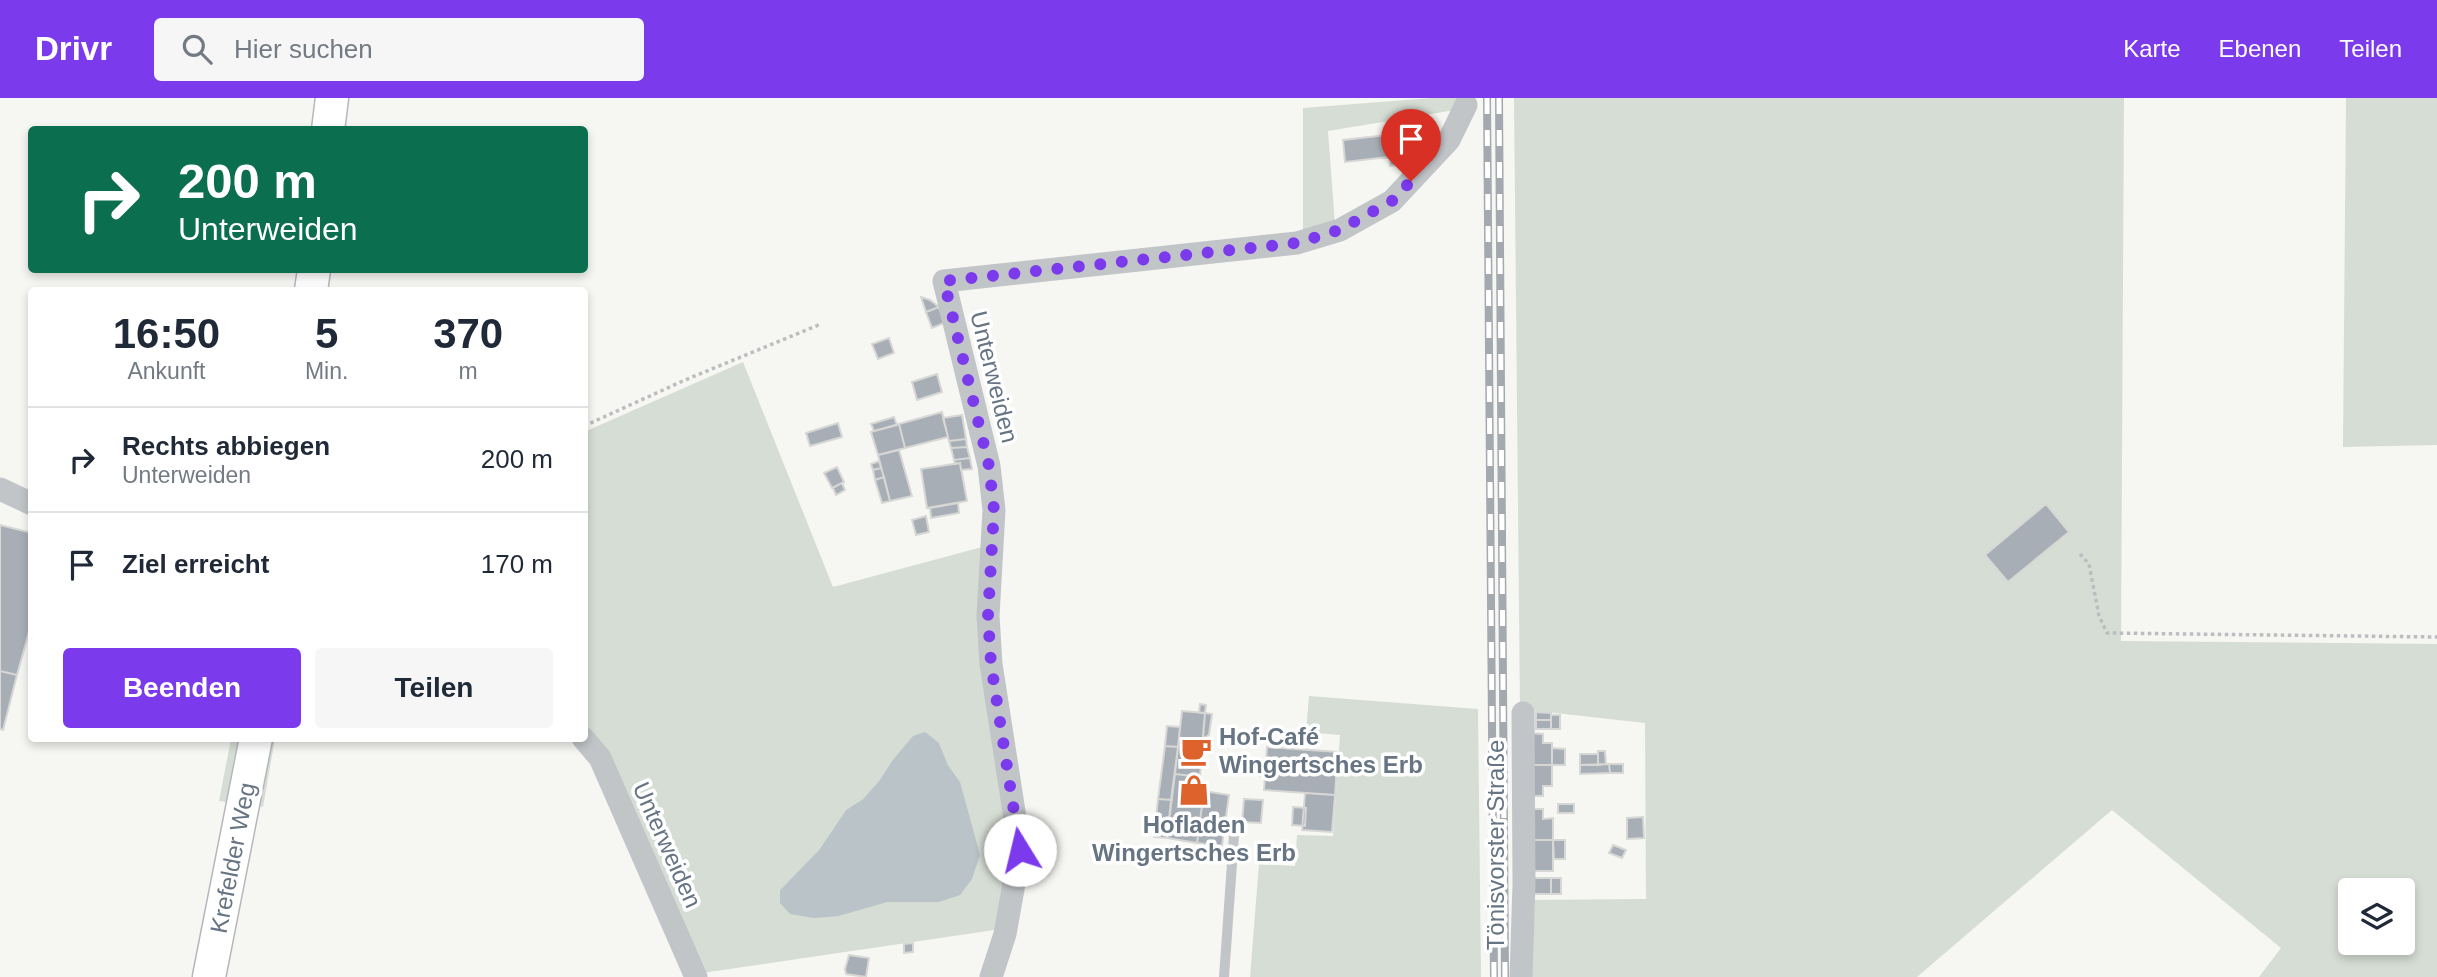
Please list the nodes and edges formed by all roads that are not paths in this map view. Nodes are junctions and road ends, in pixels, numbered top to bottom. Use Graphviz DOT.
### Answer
graph roads {
  1 [pos="332,98"];
  2 [pos="1466,106"];
  3 [pos="328,126"];
  4 [pos="0,489"];
  5 [pos="28,502"];
  6 [pos="1522,713"];
  7 [pos="255,742"];
  8 [pos="586,742"];
  9 [pos="1234,835"];
  10 [pos="209,977"];
  11 [pos="696,977"];
  12 [pos="991,977"];
  13 [pos="1224,977"];
  14 [pos="1521,977"];
  1 -- 3 [label="street"];
  2 -- 12 [label="street, Unterweiden"];
  4 -- 5 [label="street"];
  6 -- 14 [label="street, Tönisvorster Straße"];
  7 -- 10 [label="street, Krefelder Weg"];
  8 -- 11 [label="street, Unterweiden"];
  9 -- 13 [label="lane"];
}
